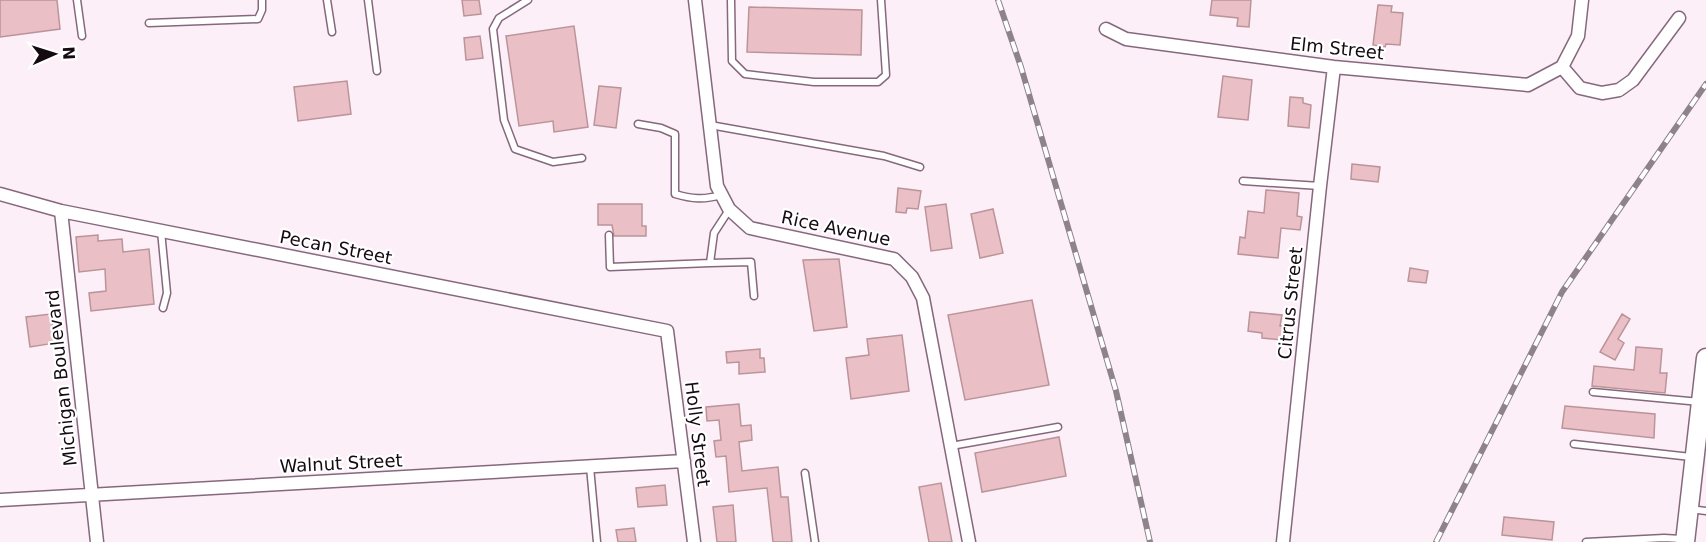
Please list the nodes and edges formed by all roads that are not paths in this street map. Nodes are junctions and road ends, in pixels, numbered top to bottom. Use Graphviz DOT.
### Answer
graph roads {
  1 [pos="77,0"];
  2 [pos="262,0"];
  3 [pos="327,0"];
  4 [pos="368,0"];
  5 [pos="528,0"];
  6 [pos="695,0"];
  7 [pos="731,0"];
  8 [pos="881,0"];
  9 [pos="1582,0"];
  10 [pos="1679,18"];
  11 [pos="149,23"];
  12 [pos="1106,29"];
  13 [pos="332,32"];
  14 [pos="82,36"];
  15 [pos="1334,67"];
  16 [pos="1562,68"];
  17 [pos="377,71"];
  18 [pos="638,123"];
  19 [pos="710,125"];
  20 [pos="582,158"];
  21 [pos="920,167"];
  22 [pos="1243,181"];
  23 [pos="1320,186"];
  24 [pos="0,194"];
  25 [pos="721,195"];
  26 [pos="729,209"];
  27 [pos="61,211"];
  28 [pos="161,230"];
  29 [pos="609,235"];
  30 [pos="710,263"];
  31 [pos="754,296"];
  32 [pos="163,308"];
  33 [pos="667,331"];
  34 [pos="1706,357"];
  35 [pos="1593,392"];
  36 [pos="1702,413"];
  37 [pos="1058,427"];
  38 [pos="1574,444"];
  39 [pos="951,446"];
  40 [pos="1695,458"];
  41 [pos="684,461"];
  42 [pos="590,467"];
  43 [pos="806,473"];
  44 [pos="91,495"];
  45 [pos="0,500"];
  46 [pos="1698,510"];
  47 [pos="1686,541"];
  48 [pos="97,542"];
  49 [pos="597,542"];
  50 [pos="694,542"];
  51 [pos="814,542"];
  52 [pos="969,542"];
  53 [pos="1282,542"];
  54 [pos="1586,542"];
  1 -- 14 [label="lane"];
  2 -- 11 [label="lane"];
  3 -- 13 [label="lane"];
  4 -- 17 [label="lane"];
  5 -- 20 [label="lane"];
  6 -- 19 [label="street, Rice Avenue"];
  7 -- 8 [label="lane"];
  9 -- 16 [label="street"];
  10 -- 16 [label="street"];
  12 -- 15 [label="street, Elm Street"];
  15 -- 16 [label="street, Elm Street"];
  15 -- 23 [label="street, Citrus Street"];
  18 -- 25 [label="lane"];
  19 -- 21 [label="lane"];
  19 -- 25 [label="street, Rice Avenue"];
  22 -- 23 [label="lane"];
  23 -- 53 [label="street, Citrus Street"];
  24 -- 27 [label="street, Pecan Street"];
  25 -- 26 [label="street, Rice Avenue"];
  26 -- 30 [label="lane"];
  26 -- 39 [label="street, Rice Avenue"];
  27 -- 28 [label="street, Pecan Street"];
  27 -- 44 [label="street, Michigan Boulevard"];
  28 -- 32 [label="lane"];
  28 -- 33 [label="street, Pecan Street"];
  29 -- 30 [label="lane"];
  30 -- 31 [label="lane"];
  33 -- 41 [label="street, Holly Street"];
  34 -- 36 [label="main road"];
  35 -- 36 [label="lane"];
  36 -- 40 [label="main road"];
  37 -- 39 [label="lane"];
  38 -- 40 [label="lane"];
  39 -- 52 [label="street, Rice Avenue"];
  40 -- 46 [label="main road"];
  41 -- 42 [label="street, Walnut Street"];
  41 -- 50 [label="street, Holly Street"];
  42 -- 44 [label="street, Walnut Street"];
  42 -- 49 [label="lane"];
  43 -- 51 [label="lane"];
  44 -- 45 [label="street, Walnut Street"];
  44 -- 48 [label="street, Michigan Boulevard"];
  46 -- 47 [label="main road"];
  47 -- 54 [label="lane"];
}
